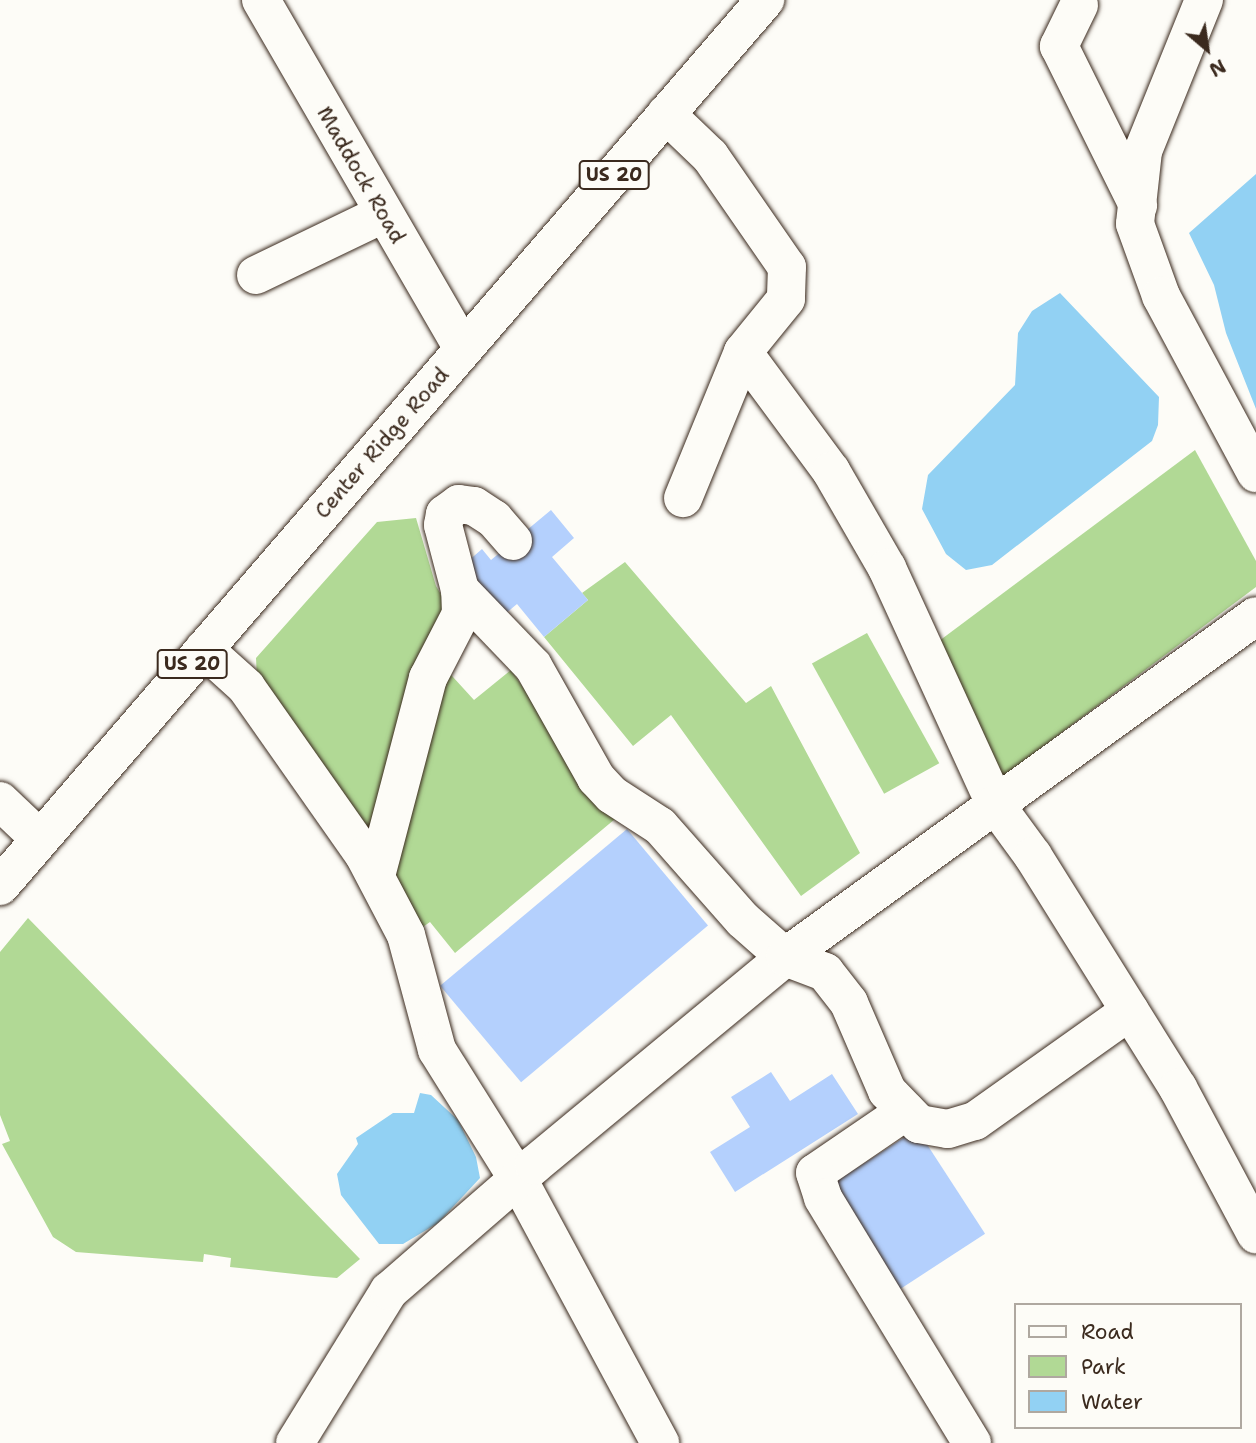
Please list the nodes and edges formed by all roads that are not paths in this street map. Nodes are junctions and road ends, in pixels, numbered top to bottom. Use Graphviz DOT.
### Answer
graph roads {
  1 [pos="261,0"];
  2 [pos="765,0"];
  3 [pos="1204,0"];
  4 [pos="1079,2"];
  5 [pos="666,114"];
  6 [pos="1138,205"];
  7 [pos="383,214"];
  8 [pos="256,275"];
  9 [pos="463,349"];
  10 [pos="743,352"];
  11 [pos="1256,472"];
  12 [pos="683,498"];
  13 [pos="513,541"];
  14 [pos="460,590"];
  15 [pos="1256,616"];
  16 [pos="204,649"];
  17 [pos="0,801"];
  18 [pos="995,804"];
  19 [pos="40,839"];
  20 [pos="376,876"];
  21 [pos="0,886"];
  22 [pos="785,957"];
  23 [pos="1130,1012"];
  24 [pos="906,1111"];
  25 [pos="518,1179"];
  26 [pos="1256,1234"];
  27 [pos="295,1443"];
  28 [pos="660,1443"];
  29 [pos="972,1443"];
  1 -- 7 [label="main road, Maddock Road"];
  2 -- 5 [label="main road, Center Ridge Road / US 20"];
  3 -- 6 [label="main road"];
  4 -- 6 [label="main road"];
  5 -- 9 [label="main road, Center Ridge Road / US 20"];
  5 -- 10 [label="main road"];
  6 -- 11 [label="main road"];
  7 -- 8 [label="main road"];
  7 -- 9 [label="main road, Maddock Road"];
  9 -- 16 [label="main road, Center Ridge Road / US 20"];
  10 -- 12 [label="main road"];
  10 -- 18 [label="main road"];
  13 -- 14 [label="main road"];
  14 -- 20 [label="main road"];
  14 -- 22 [label="main road"];
  15 -- 18 [label="main road"];
  16 -- 19 [label="main road, Center Ridge Road / US 20"];
  16 -- 20 [label="main road"];
  17 -- 19 [label="main road"];
  18 -- 22 [label="main road"];
  18 -- 23 [label="main road"];
  19 -- 21 [label="main road, Center Ridge Road / US 20"];
  20 -- 25 [label="main road"];
  22 -- 24 [label="main road"];
  22 -- 25 [label="main road"];
  23 -- 24 [label="main road"];
  23 -- 26 [label="main road"];
  24 -- 29 [label="main road"];
  25 -- 27 [label="main road"];
  25 -- 28 [label="main road"];
}
